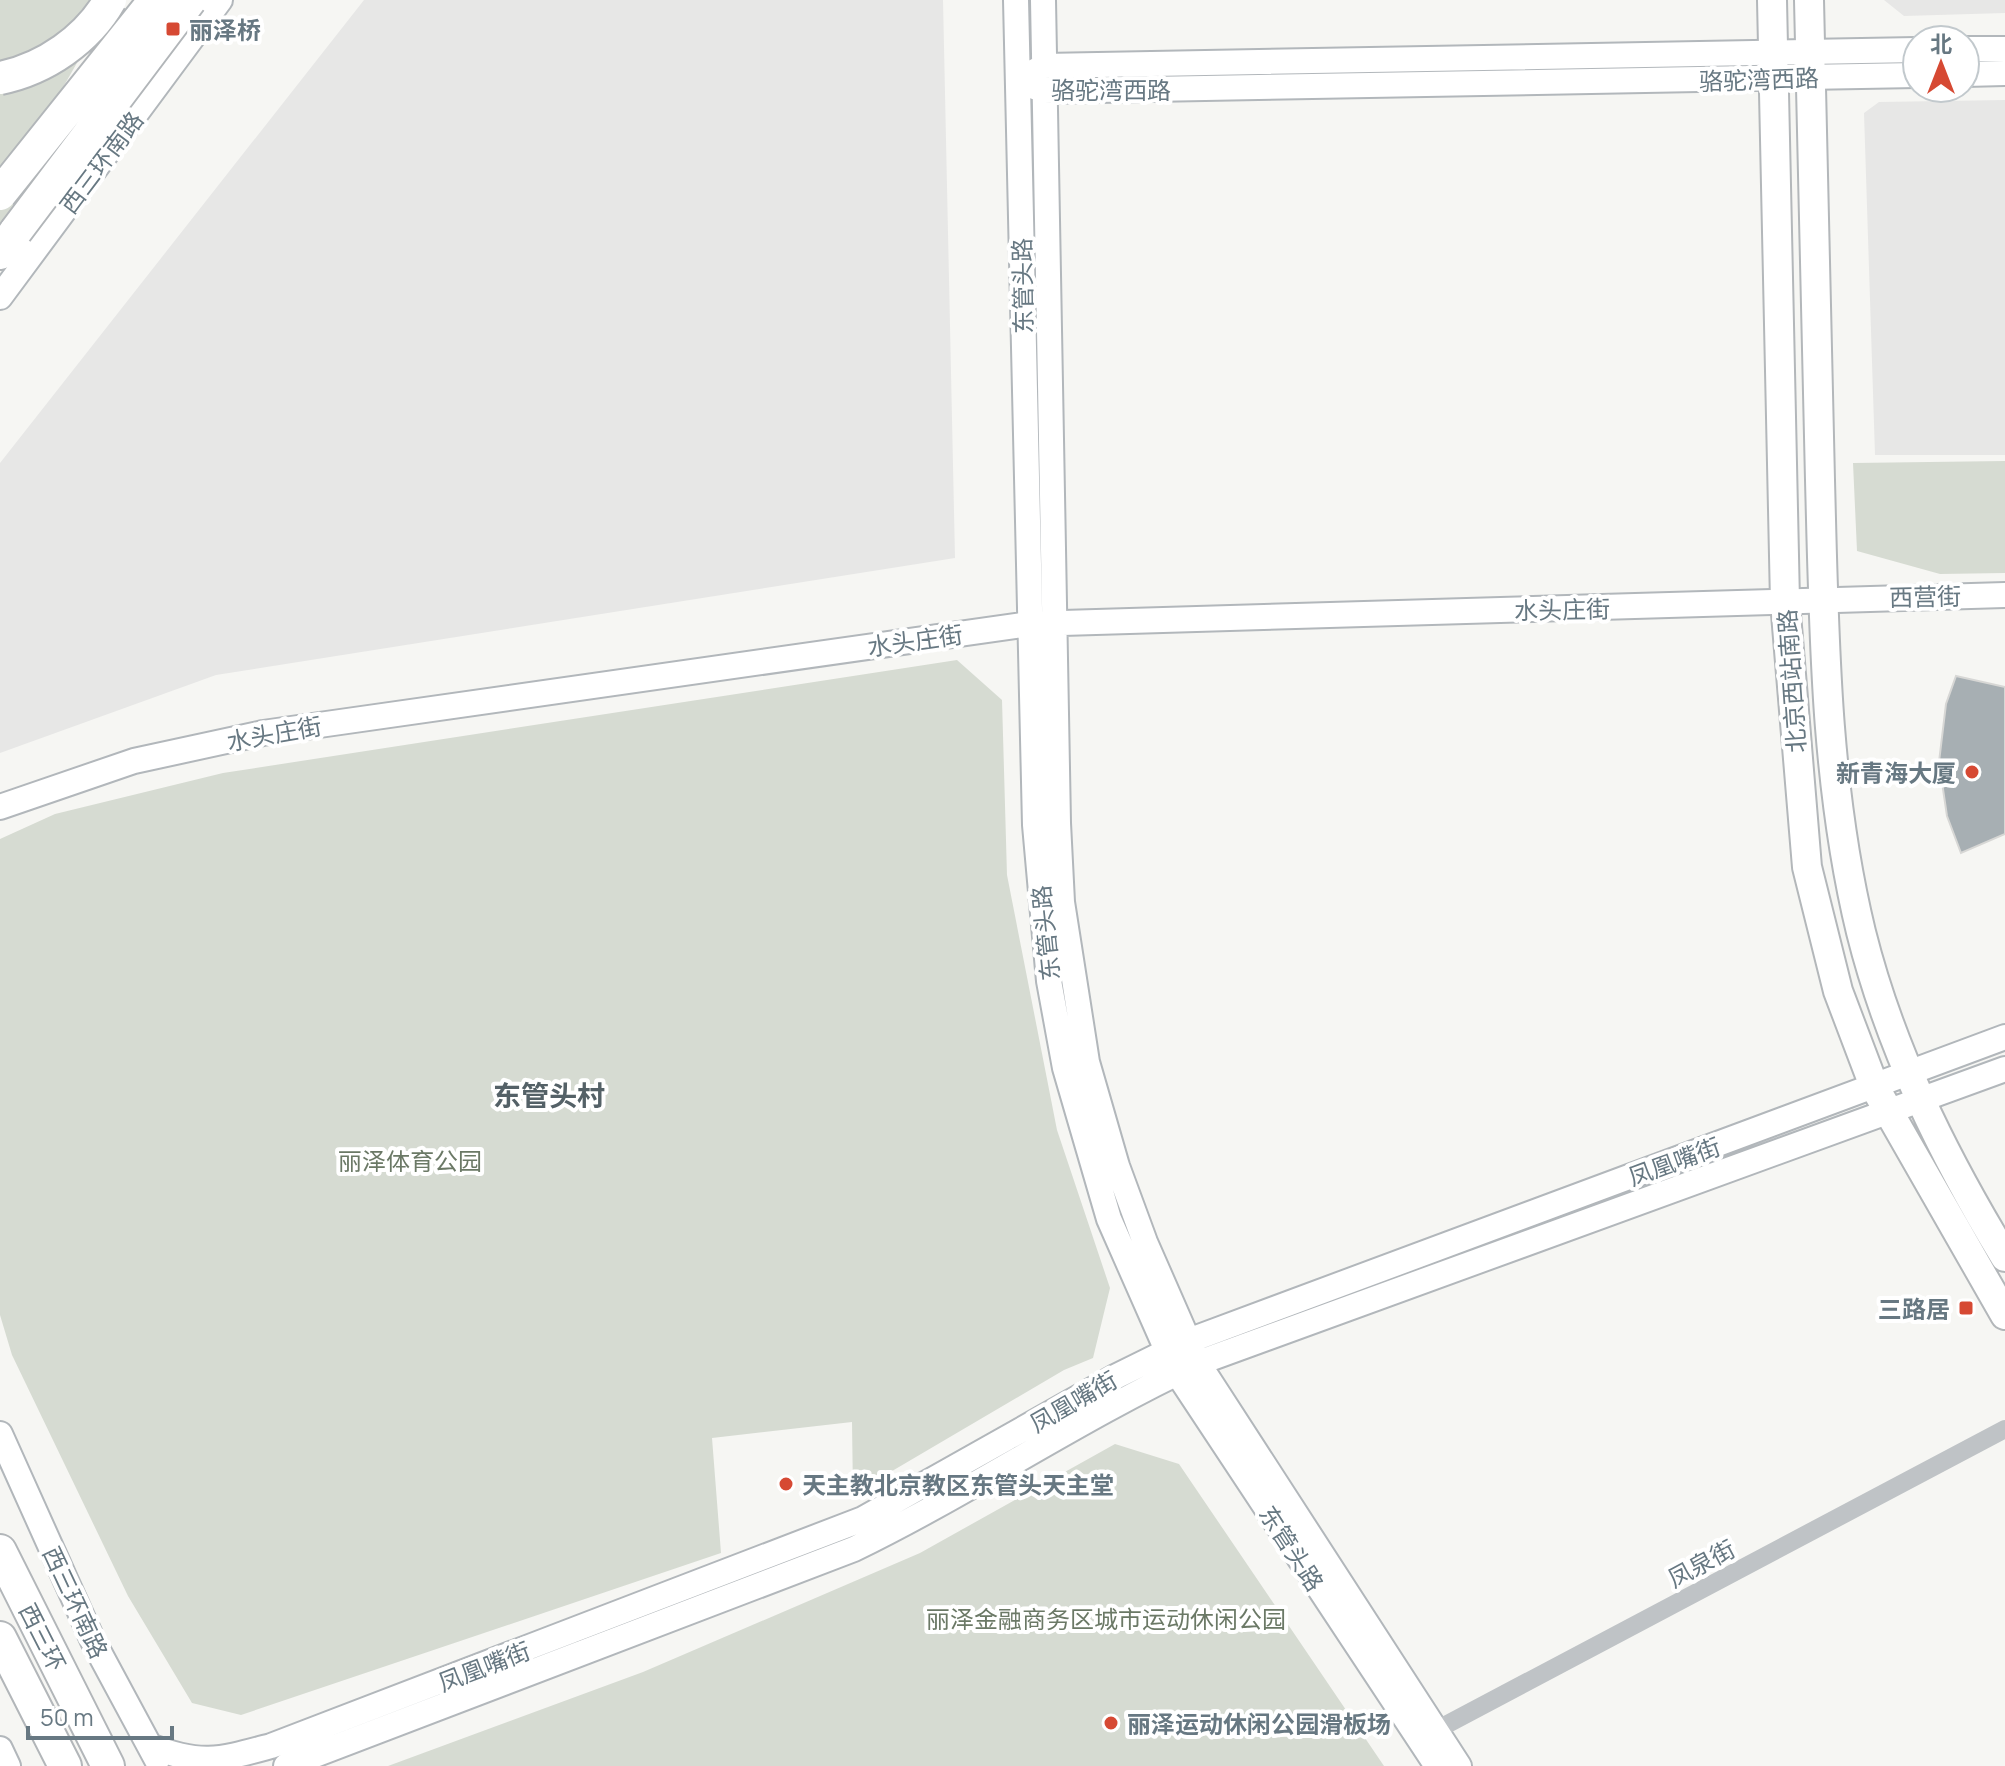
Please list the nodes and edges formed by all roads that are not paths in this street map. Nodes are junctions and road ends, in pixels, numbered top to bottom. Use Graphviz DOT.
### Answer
graph roads {
  1 [pos="110,0"];
  2 [pos="155,0"];
  3 [pos="163,0"];
  4 [pos="220,0"];
  5 [pos="1016,0"];
  6 [pos="1043,0"];
  7 [pos="1772,0"];
  8 [pos="1809,0"];
  9 [pos="195,13"];
  10 [pos="1981,49"];
  11 [pos="2005,49"];
  12 [pos="1901,52"];
  13 [pos="1810,65"];
  14 [pos="1044,66"];
  15 [pos="1773,66"];
  16 [pos="2005,73"];
  17 [pos="1901,74"];
  18 [pos="1981,74"];
  19 [pos="0,78"];
  20 [pos="1018,81"];
  21 [pos="1044,91"];
  22 [pos="0,194"];
  23 [pos="8,242"];
  24 [pos="0,297"];
  25 [pos="2005,595"];
  26 [pos="1834,599"];
  27 [pos="1785,602"];
  28 [pos="1055,622"];
  29 [pos="1029,624"];
  30 [pos="0,807"];
  31 [pos="2005,1037"];
  32 [pos="2005,1069"];
  33 [pos="1908,1073"];
  34 [pos="1874,1086"];
  35 [pos="1919,1100"];
  36 [pos="1891,1112"];
  37 [pos="2005,1257"];
  38 [pos="2005,1315"];
  39 [pos="1182,1357"];
  40 [pos="2005,1429"];
  41 [pos="0,1434"];
  42 [pos="0,1551"];
  43 [pos="0,1638"];
  44 [pos="1426,1735"];
  45 [pos="0,1749"];
  46 [pos="155,1756"];
  47 [pos="8,1766"];
  48 [pos="65,1766"];
  49 [pos="108,1766"];
  50 [pos="286,1766"];
  51 [pos="1437,1766"];
  52 [pos="1459,1766"];
  1 -- 19 [label="highway, bridge"];
  2 -- 22 [label="highway, bridge"];
  3 -- 9 [label="street"];
  4 -- 9 [label="street, 西三环南路"];
  5 -- 20 [label="street, 东管头路"];
  6 -- 14 [label="street, 东管头路"];
  7 -- 15 [label="main road, 北京西站南路"];
  8 -- 13 [label="main road, 北京西站南路"];
  9 -- 23 [label="highway, bridge"];
  9 -- 24 [label="street, 西三环南路"];
  10 -- 11 [label="street"];
  12 -- 13 [label="street, 骆驼湾西路"];
  13 -- 15 [label="street, 骆驼湾西路"];
  13 -- 17 [label="street, 骆驼湾西路"];
  13 -- 26 [label="main road, 北京西站南路"];
  14 -- 15 [label="street, 骆驼湾西路"];
  14 -- 20 [label="street, 骆驼湾西路"];
  14 -- 21 [label="street, 东管头路"];
  15 -- 21 [label="street, 骆驼湾西路"];
  15 -- 27 [label="main road, 北京西站南路"];
  16 -- 18 [label="street"];
  20 -- 21 [label="street, 骆驼湾西路"];
  20 -- 29 [label="street, 东管头路"];
  21 -- 28 [label="street, 东管头路"];
  25 -- 26 [label="street, 西营街"];
  26 -- 27 [label="street, 水头庄街"];
  26 -- 33 [label="main road, 北京西站南路"];
  27 -- 28 [label="street, 水头庄街"];
  27 -- 34 [label="main road, 北京西站南路"];
  28 -- 29 [label="street, 水头庄街"];
  28 -- 39 [label="street, 东管头路"];
  29 -- 30 [label="street, 水头庄街"];
  29 -- 39 [label="street, 东管头路"];
  31 -- 33 [label="street, 凤凰嘴街"];
  32 -- 35 [label="street, 凤凰嘴街"];
  33 -- 34 [label="street, 凤凰嘴街"];
  33 -- 35 [label="main road, 北京西站南路"];
  34 -- 36 [label="main road, 北京西站南路"];
  34 -- 39 [label="street, 凤凰嘴街"];
  35 -- 36 [label="street, 凤凰嘴街"];
  35 -- 37 [label="main road, 北京西站南路"];
  36 -- 38 [label="main road, 北京西站南路"];
  36 -- 39 [label="street, 凤凰嘴街"];
  39 -- 44 [label="street, 东管头路"];
  39 -- 46 [label="street, 凤凰嘴街"];
  39 -- 50 [label="street, 凤凰嘴街"];
  40 -- 44 [label="street, 凤泉街"];
  41 -- 46 [label="street, 西三环南路"];
  42 -- 49 [label="highway, 西三环"];
  43 -- 48 [label="highway, 西三环"];
  44 -- 51 [label="street, 东管头路"];
  44 -- 52 [label="street, 东管头路"];
  45 -- 47 [label="street"];
}
